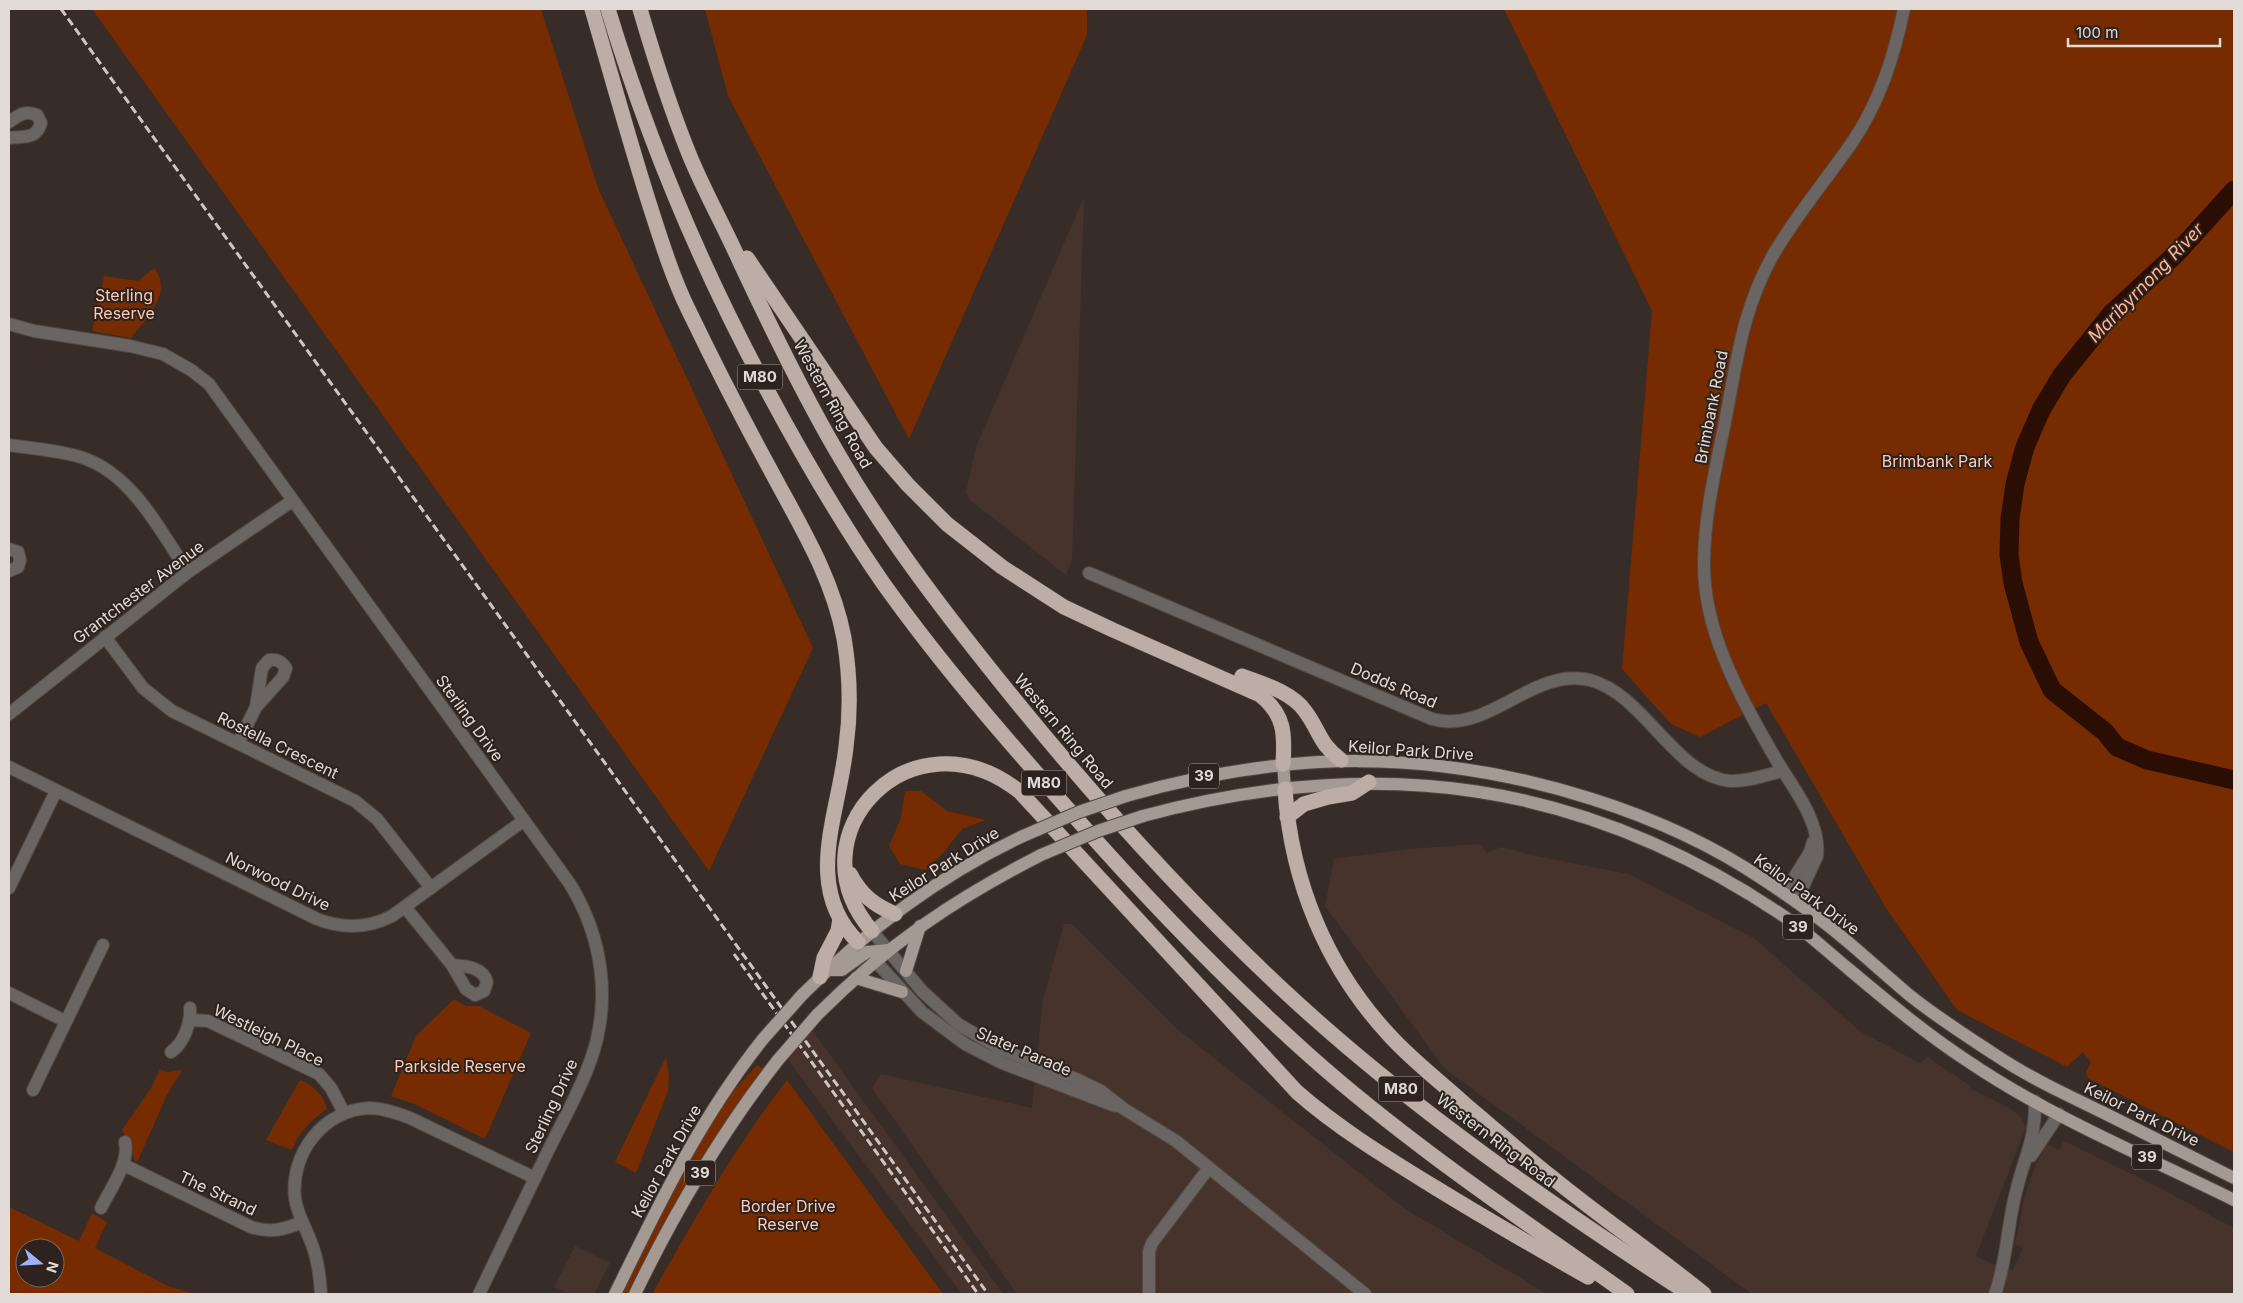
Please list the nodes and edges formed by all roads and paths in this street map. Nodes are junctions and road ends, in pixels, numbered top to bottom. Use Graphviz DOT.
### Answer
graph roads {
  1 [pos="592,9"];
  2 [pos="608,9"];
  3 [pos="640,9"];
  4 [pos="1904,9"];
  5 [pos="9,122"];
  6 [pos="9,138"];
  7 [pos="712,201"];
  8 [pos="9,324"];
  9 [pos="9,445"];
  10 [pos="292,501"];
  11 [pos="9,549"];
  12 [pos="9,571"];
  13 [pos="188,572"];
  14 [pos="1089,573"];
  15 [pos="105,637"];
  16 [pos="1145,645"];
  17 [pos="256,707"];
  18 [pos="9,714"];
  19 [pos="238,743"];
  20 [pos="1341,760"];
  21 [pos="1284,764"];
  22 [pos="9,767"];
  23 [pos="1782,771"];
  24 [pos="1370,782"];
  25 [pos="1285,789"];
  26 [pos="56,791"];
  27 [pos="1287,817"];
  28 [pos="523,820"];
  29 [pos="1814,828"];
  30 [pos="846,866"];
  31 [pos="9,888"];
  32 [pos="431,888"];
  33 [pos="1784,894"];
  34 [pos="1796,902"];
  35 [pos="405,907"];
  36 [pos="895,914"];
  37 [pos="1787,918"];
  38 [pos="840,919"];
  39 [pos="920,926"];
  40 [pos="872,931"];
  41 [pos="103,945"];
  42 [pos="888,950"];
  43 [pos="867,952"];
  44 [pos="452,965"];
  45 [pos="906,971"];
  46 [pos="824,974"];
  47 [pos="856,978"];
  48 [pos="902,992"];
  49 [pos="9,993"];
  50 [pos="65,1021"];
  51 [pos="171,1052"];
  52 [pos="33,1090"];
  53 [pos="2065,1094"];
  54 [pos="2035,1101"];
  55 [pos="1124,1109"];
  56 [pos="344,1112"];
  57 [pos="2060,1114"];
  58 [pos="125,1142"];
  59 [pos="2025,1164"];
  60 [pos="124,1165"];
  61 [pos="1208,1168"];
  62 [pos="536,1178"];
  63 [pos="2234,1178"];
  64 [pos="2234,1200"];
  65 [pos="101,1208"];
  66 [pos="302,1222"];
  67 [pos="321,1294"];
  68 [pos="479,1294"];
  69 [pos="615,1294"];
  70 [pos="635,1294"];
  71 [pos="1149,1294"];
  72 [pos="1365,1294"];
  73 [pos="1620,1294"];
  74 [pos="1627,1294"];
  75 [pos="1689,1294"];
  76 [pos="1704,1294"];
  77 [pos="1995,1294"];
  1 -- 38 [label="highway"];
  2 -- 74 [label="highway, M80"];
  3 -- 7 [label="highway, Western Ring Road / M80"];
  4 -- 23 [label="street, Brimbank Road"];
  5 -- 6 [label="street"];
  7 -- 16 [label="highway"];
  7 -- 75 [label="highway, Western Ring Road / M80"];
  8 -- 10 [label="street, Sterling Drive"];
  9 -- 13 [label="street"];
  10 -- 13 [label="street, Grantchester Avenue"];
  10 -- 28 [label="street, Sterling Drive"];
  11 -- 12 [label="street"];
  13 -- 15 [label="street, Grantchester Avenue"];
  14 -- 23 [label="street, Dodds Road"];
  15 -- 18 [label="street, Grantchester Avenue"];
  15 -- 19 [label="street, Rostella Crescent"];
  16 -- 20 [label="highway"];
  16 -- 21 [label="highway"];
  17 -- 19 [label="street"];
  19 -- 32 [label="street, Rostella Crescent"];
  20 -- 21 [label="main road, Keilor Park Drive / 39"];
  20 -- 33 [label="main road, Keilor Park Drive / 39"];
  21 -- 25 [label="main road"];
  21 -- 36 [label="main road, Keilor Park Drive / 39, bridge"];
  22 -- 26 [label="street, Norwood Drive"];
  23 -- 29 [label="street, Brimbank Road"];
  24 -- 25 [label="main road, Keilor Park Drive / 39"];
  24 -- 27 [label="highway"];
  24 -- 37 [label="main road, Keilor Park Drive / 39"];
  25 -- 27 [label="highway"];
  25 -- 39 [label="main road, Keilor Park Drive / 39, bridge"];
  26 -- 31 [label="street"];
  26 -- 35 [label="street, Norwood Drive"];
  27 -- 76 [label="highway"];
  28 -- 32 [label="street, Norwood Drive"];
  28 -- 62 [label="street, Sterling Drive"];
  29 -- 33 [label="street"];
  29 -- 34 [label="street, Brimbank Road"];
  30 -- 36 [label="highway"];
  30 -- 40 [label="highway"];
  30 -- 73 [label="highway"];
  32 -- 35 [label="street, Norwood Drive"];
  33 -- 34 [label="main road, Keilor Park Drive / 39"];
  33 -- 37 [label="main road"];
  34 -- 37 [label="main road"];
  34 -- 53 [label="main road, Keilor Park Drive / 39"];
  35 -- 44 [label="street"];
  36 -- 40 [label="main road, Keilor Park Drive / 39"];
  37 -- 54 [label="main road, Keilor Park Drive / 39"];
  38 -- 43 [label="highway"];
  38 -- 46 [label="highway"];
  39 -- 42 [label="main road, Keilor Park Drive / 39"];
  39 -- 45 [label="main road"];
  40 -- 42 [label="street, Slater Parade"];
  40 -- 43 [label="main road, Keilor Park Drive / 39"];
  41 -- 50 [label="street"];
  42 -- 43 [label="main road, Keilor Park Drive / 39"];
  42 -- 45 [label="street, Slater Parade"];
  43 -- 46 [label="main road, Keilor Park Drive / 39"];
  43 -- 47 [label="main road, Keilor Park Drive / 39"];
  43 -- 48 [label="street, Slater Parade"];
  45 -- 55 [label="street, Slater Parade"];
  46 -- 69 [label="main road, Keilor Park Drive / 39, bridge"];
  47 -- 48 [label="main road"];
  47 -- 70 [label="main road, Keilor Park Drive / 39, bridge"];
  48 -- 55 [label="street, Slater Parade"];
  49 -- 50 [label="street"];
  50 -- 52 [label="street"];
  51 -- 56 [label="street, Westleigh Place"];
  53 -- 57 [label="main road"];
  53 -- 63 [label="main road, Keilor Park Drive / 39"];
  54 -- 57 [label="main road, Keilor Park Drive / 39"];
  54 -- 59 [label="street"];
  55 -- 61 [label="street, Slater Parade"];
  56 -- 62 [label="street"];
  56 -- 66 [label="street"];
  57 -- 59 [label="street"];
  57 -- 64 [label="main road, Keilor Park Drive / 39"];
  58 -- 60 [label="street"];
  59 -- 77 [label="street"];
  60 -- 65 [label="street"];
  60 -- 66 [label="street, The Strand"];
  61 -- 71 [label="street"];
  61 -- 72 [label="street, Slater Parade"];
  62 -- 68 [label="street, Sterling Drive"];
  66 -- 67 [label="street"];
}
